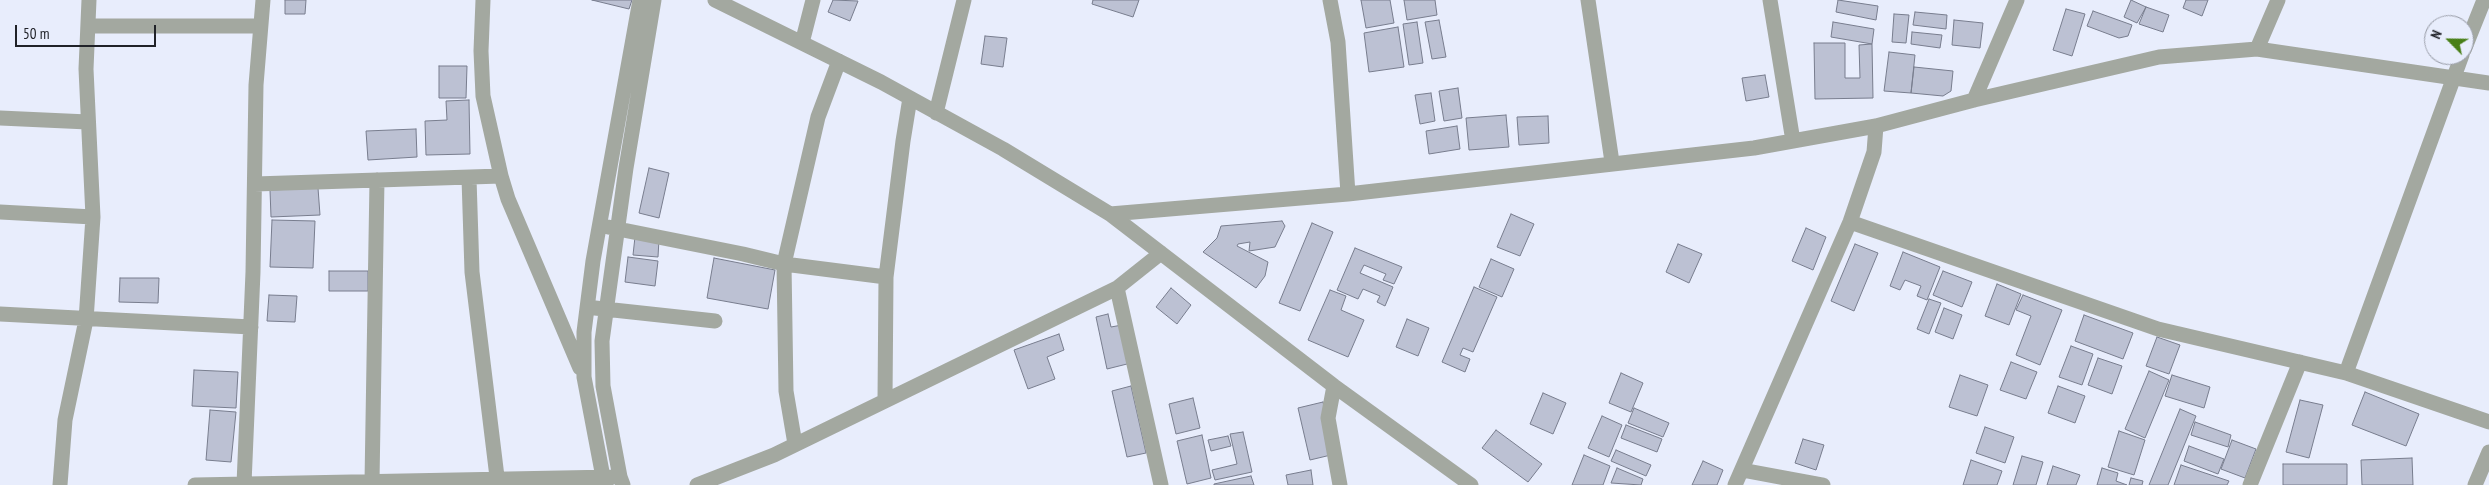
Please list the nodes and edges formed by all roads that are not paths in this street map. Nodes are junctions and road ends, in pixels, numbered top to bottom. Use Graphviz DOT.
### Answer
graph roads {
  1 [pos="89,0"];
  2 [pos="263,0"];
  3 [pos="483,0"];
  4 [pos="640,0"];
  5 [pos="654,0"];
  6 [pos="715,0"];
  7 [pos="813,0"];
  8 [pos="964,0"];
  9 [pos="1330,0"];
  10 [pos="1588,0"];
  11 [pos="1770,0"];
  12 [pos="2018,0"];
  13 [pos="2278,0"];
  14 [pos="2484,0"];
  15 [pos="2474,25"];
  16 [pos="88,26"];
  17 [pos="260,26"];
  18 [pos="802,43"];
  19 [pos="2256,49"];
  20 [pos="839,61"];
  21 [pos="2458,65"];
  22 [pos="2453,78"];
  23 [pos="2489,83"];
  24 [pos="910,98"];
  25 [pos="1974,100"];
  26 [pos="936,113"];
  27 [pos="0,118"];
  28 [pos="88,122"];
  29 [pos="1876,126"];
  30 [pos="1793,141"];
  31 [pos="1612,162"];
  32 [pos="501,176"];
  33 [pos="469,178"];
  34 [pos="377,180"];
  35 [pos="255,184"];
  36 [pos="1348,194"];
  37 [pos="0,212"];
  38 [pos="1110,214"];
  39 [pos="93,217"];
  40 [pos="1850,222"];
  41 [pos="600,225"];
  42 [pos="616,229"];
  43 [pos="1161,253"];
  44 [pos="784,264"];
  45 [pos="886,277"];
  46 [pos="1117,288"];
  47 [pos="587,308"];
  48 [pos="605,310"];
  49 [pos="0,314"];
  50 [pos="86,320"];
  51 [pos="715,321"];
  52 [pos="251,327"];
  53 [pos="2300,362"];
  54 [pos="2346,373"];
  55 [pos="584,377"];
  56 [pos="1334,386"];
  57 [pos="885,400"];
  58 [pos="2489,422"];
  59 [pos="795,444"];
  60 [pos="2489,452"];
  61 [pos="1742,470"];
  62 [pos="605,481"];
  63 [pos="622,481"];
  64 [pos="372,482"];
  65 [pos="497,482"];
  66 [pos="244,484"];
  67 [pos="60,485"];
  68 [pos="195,485"];
  69 [pos="697,485"];
  70 [pos="1161,485"];
  71 [pos="1340,485"];
  72 [pos="1471,485"];
  73 [pos="1735,485"];
  74 [pos="1822,485"];
  75 [pos="2250,485"];
  76 [pos="2475,485"];
  1 -- 16 [label="street"];
  2 -- 17 [label="street"];
  3 -- 32 [label="street"];
  4 -- 41 [label="street"];
  5 -- 42 [label="street"];
  6 -- 18 [label="street"];
  7 -- 18 [label="street"];
  8 -- 26 [label="street"];
  9 -- 36 [label="street"];
  10 -- 31 [label="street"];
  11 -- 30 [label="street"];
  12 -- 25 [label="street"];
  13 -- 19 [label="street"];
  14 -- 15 [label="street"];
  16 -- 17 [label="street"];
  16 -- 28 [label="street"];
  17 -- 35 [label="street"];
  18 -- 20 [label="street"];
  19 -- 22 [label="street"];
  19 -- 25 [label="street"];
  20 -- 24 [label="street"];
  20 -- 44 [label="street"];
  21 -- 22 [label="street"];
  22 -- 23 [label="street"];
  22 -- 54 [label="street"];
  24 -- 26 [label="street"];
  24 -- 45 [label="street"];
  25 -- 29 [label="street"];
  26 -- 38 [label="street"];
  27 -- 28 [label="street"];
  28 -- 39 [label="street"];
  29 -- 30 [label="street"];
  29 -- 40 [label="street"];
  30 -- 31 [label="street"];
  31 -- 36 [label="street"];
  32 -- 33 [label="street"];
  32 -- 55 [label="street"];
  33 -- 34 [label="street"];
  33 -- 65 [label="street"];
  34 -- 35 [label="street"];
  34 -- 64 [label="street"];
  35 -- 52 [label="street"];
  36 -- 38 [label="street"];
  37 -- 39 [label="street"];
  38 -- 43 [label="street"];
  39 -- 50 [label="street"];
  40 -- 53 [label="street"];
  40 -- 61 [label="street"];
  41 -- 42 [label="street"];
  41 -- 47 [label="street"];
  42 -- 44 [label="street"];
  42 -- 48 [label="street"];
  43 -- 46 [label="street"];
  43 -- 56 [label="street"];
  44 -- 45 [label="street"];
  44 -- 59 [label="street"];
  45 -- 57 [label="street"];
  46 -- 57 [label="street"];
  46 -- 70 [label="street"];
  47 -- 48 [label="street"];
  47 -- 55 [label="street"];
  48 -- 51 [label="street"];
  48 -- 63 [label="street"];
  49 -- 50 [label="street"];
  50 -- 52 [label="street"];
  50 -- 67 [label="street"];
  52 -- 66 [label="street"];
  53 -- 54 [label="street"];
  53 -- 75 [label="street"];
  54 -- 58 [label="street"];
  55 -- 62 [label="street"];
  56 -- 71 [label="street"];
  56 -- 72 [label="street"];
  57 -- 59 [label="street"];
  59 -- 69 [label="street"];
  60 -- 76 [label="street"];
  61 -- 73 [label="street"];
  61 -- 74 [label="street"];
  62 -- 63 [label="street"];
  62 -- 65 [label="street"];
  64 -- 65 [label="street"];
  64 -- 66 [label="street"];
  66 -- 68 [label="street"];
}
